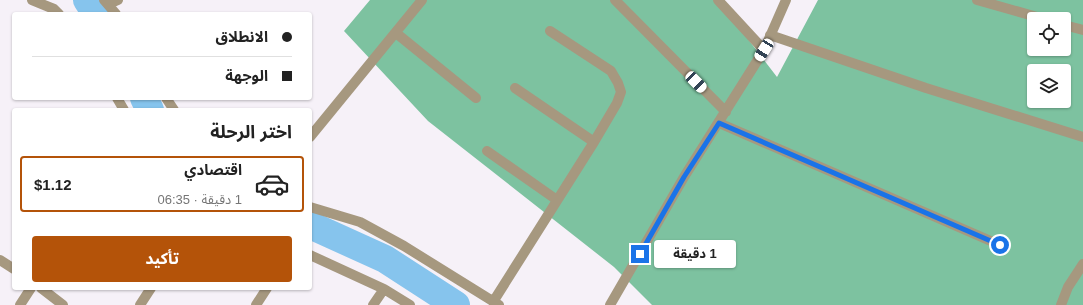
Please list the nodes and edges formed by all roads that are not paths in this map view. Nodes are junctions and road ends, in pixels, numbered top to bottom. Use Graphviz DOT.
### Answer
graph roads {
  1 [pos="32,0"];
  2 [pos="118,0"];
  3 [pos="422,0"];
  4 [pos="615,0"];
  5 [pos="718,0"];
  6 [pos="786,0"];
  7 [pos="977,0"];
  8 [pos="107,2"];
  9 [pos="57,12"];
  10 [pos="114,12"];
  11 [pos="1027,14"];
  12 [pos="1071,27"];
  13 [pos="1083,30"];
  14 [pos="550,31"];
  15 [pos="396,33"];
  16 [pos="770,35"];
  17 [pos="764,50"];
  18 [pos="515,88"];
  19 [pos="476,98"];
  20 [pos="726,112"];
  21 [pos="719,123"];
  22 [pos="312,135"];
  23 [pos="1083,137"];
  24 [pos="594,142"];
  25 [pos="487,151"];
  26 [pos="557,200"];
  27 [pos="312,208"];
  28 [pos="1000,245"];
  29 [pos="312,256"];
  30 [pos="0,260"];
  31 [pos="1083,264"];
  32 [pos="12,268"];
  33 [pos="384,289"];
  34 [pos="30,290"];
  35 [pos="43,290"];
  36 [pos="150,290"];
  37 [pos="266,290"];
  38 [pos="496,303"];
  39 [pos="20,305"];
  40 [pos="63,305"];
  41 [pos="140,305"];
  42 [pos="256,305"];
  43 [pos="373,305"];
  44 [pos="410,305"];
  45 [pos="610,305"];
  46 [pos="1062,305"];
  1 -- 9 [label="street"];
  2 -- 8 [label="street"];
  3 -- 15 [label="street"];
  4 -- 20 [label="street"];
  5 -- 17 [label="street"];
  6 -- 16 [label="street"];
  7 -- 11 [label="street"];
  8 -- 10 [label="street"];
  12 -- 13 [label="street"];
  14 -- 24 [label="street"];
  15 -- 19 [label="street"];
  15 -- 22 [label="street"];
  16 -- 17 [label="street"];
  16 -- 23 [label="street"];
  17 -- 20 [label="street"];
  18 -- 24 [label="street"];
  20 -- 21 [label="street"];
  21 -- 28 [label="street"];
  21 -- 45 [label="street"];
  24 -- 26 [label="street"];
  25 -- 26 [label="street"];
  26 -- 38 [label="street"];
  27 -- 38 [label="street"];
  29 -- 33 [label="street"];
  30 -- 32 [label="street"];
  31 -- 46 [label="street"];
  33 -- 43 [label="street"];
  33 -- 44 [label="street"];
  34 -- 39 [label="street"];
  35 -- 40 [label="street"];
  36 -- 41 [label="street"];
  37 -- 42 [label="street"];
}
